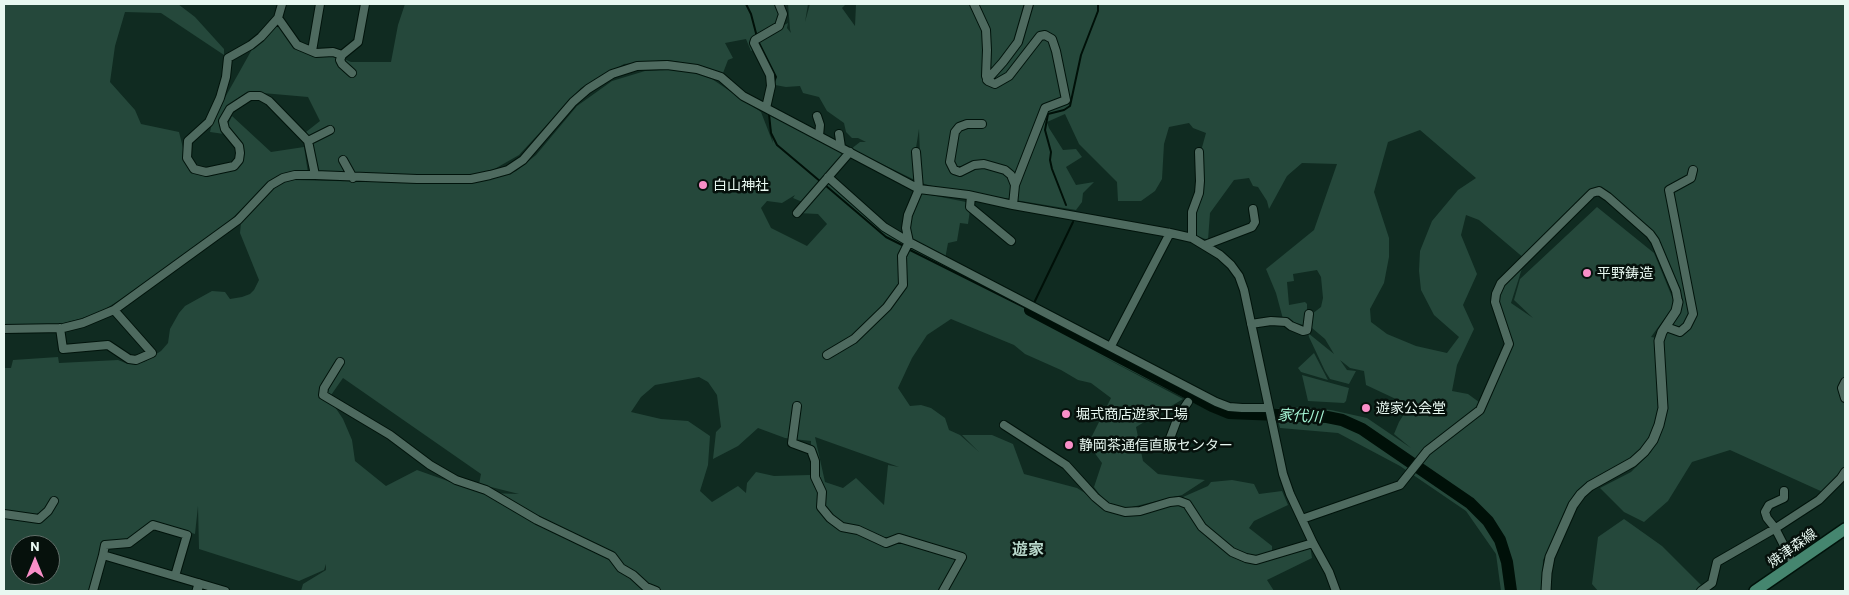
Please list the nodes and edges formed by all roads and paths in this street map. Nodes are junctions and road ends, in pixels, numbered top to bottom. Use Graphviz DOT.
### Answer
graph roads {
  1 [pos="282,4"];
  2 [pos="320,4"];
  3 [pos="365,4"];
  4 [pos="779,4"];
  5 [pos="788,4"];
  6 [pos="974,4"];
  7 [pos="1029,4"];
  8 [pos="278,18"];
  9 [pos="779,26"];
  10 [pos="312,51"];
  11 [pos="342,55"];
  12 [pos="352,73"];
  13 [pos="987,80"];
  14 [pos="769,109"];
  15 [pos="817,116"];
  16 [pos="982,124"];
  17 [pos="330,130"];
  18 [pos="839,134"];
  19 [pos="819,136"];
  20 [pos="308,141"];
  21 [pos="841,147"];
  22 [pos="850,152"];
  23 [pos="916,152"];
  24 [pos="1199,152"];
  25 [pos="343,160"];
  26 [pos="1693,170"];
  27 [pos="315,175"];
  28 [pos="353,178"];
  29 [pos="825,181"];
  30 [pos="1015,185"];
  31 [pos="919,188"];
  32 [pos="971,196"];
  33 [pos="1013,206"];
  34 [pos="1253,209"];
  35 [pos="797,213"];
  36 [pos="1170,233"];
  37 [pos="1192,238"];
  38 [pos="1011,241"];
  39 [pos="909,243"];
  40 [pos="1205,246"];
  41 [pos="1678,302"];
  42 [pos="114,310"];
  43 [pos="1309,314"];
  44 [pos="1251,324"];
  45 [pos="1666,327"];
  46 [pos="60,328"];
  47 [pos="4,329"];
  48 [pos="1111,346"];
  49 [pos="827,355"];
  50 [pos="340,362"];
  51 [pos="1845,382"];
  52 [pos="1845,398"];
  53 [pos="1188,402"];
  54 [pos="797,406"];
  55 [pos="1268,408"];
  56 [pos="1004,425"];
  57 [pos="1169,441"];
  58 [pos="1845,472"];
  59 [pos="1784,491"];
  60 [pos="54,501"];
  61 [pos="4,514"];
  62 [pos="1302,519"];
  63 [pos="1775,528"];
  64 [pos="1845,529"];
  65 [pos="1313,544"];
  66 [pos="103,556"];
  67 [pos="1794,565"];
  68 [pos="175,576"];
  69 [pos="198,587"];
  70 [pos="93,591"];
  71 [pos="225,591"];
  72 [pos="656,591"];
  73 [pos="943,591"];
  74 [pos="1336,591"];
  75 [pos="1546,591"];
  76 [pos="1701,591"];
  77 [pos="1756,591"];
  1 -- 8 [label="street"];
  2 -- 10 [label="street"];
  3 -- 11 [label="street"];
  4 -- 9 [label="street"];
  5 -- 9 [label="street"];
  6 -- 13 [label="street"];
  7 -- 13 [label="street"];
  8 -- 10 [label="street"];
  8 -- 20 [label="street"];
  9 -- 14 [label="street"];
  10 -- 11 [label="street"];
  11 -- 12 [label="street"];
  13 -- 30 [label="street"];
  14 -- 19 [label="street"];
  14 -- 28 [label="street"];
  15 -- 19 [label="street"];
  16 -- 30 [label="street"];
  17 -- 20 [label="street"];
  18 -- 21 [label="street"];
  19 -- 21 [label="street"];
  20 -- 27 [label="street"];
  21 -- 22 [label="street"];
  22 -- 29 [label="street"];
  22 -- 31 [label="street"];
  23 -- 31 [label="street"];
  24 -- 37 [label="street"];
  25 -- 28 [label="street"];
  26 -- 45 [label="street"];
  27 -- 28 [label="street"];
  27 -- 42 [label="street"];
  29 -- 35 [label="street"];
  29 -- 39 [label="street"];
  30 -- 33 [label="street"];
  31 -- 32 [label="street"];
  31 -- 39 [label="street"];
  32 -- 33 [label="street"];
  32 -- 38 [label="street"];
  33 -- 36 [label="street"];
  34 -- 40 [label="street"];
  36 -- 37 [label="street"];
  36 -- 48 [label="street"];
  37 -- 40 [label="street"];
  39 -- 48 [label="street"];
  39 -- 49 [label="street"];
  40 -- 44 [label="street"];
  41 -- 45 [label="street"];
  41 -- 62 [label="street"];
  42 -- 46 [label="street"];
  42 -- 46 [label="street"];
  43 -- 44 [label="street"];
  44 -- 55 [label="street"];
  45 -- 75 [label="street"];
  46 -- 47 [label="street"];
  48 -- 55 [label="street"];
  50 -- 72 [label="street"];
  51 -- 52 [label="street"];
  53 -- 57 [label="street"];
  54 -- 73 [label="street"];
  55 -- 62 [label="street"];
  56 -- 65 [label="street"];
  58 -- 63 [label="street"];
  59 -- 63 [label="street"];
  60 -- 61 [label="street"];
  62 -- 65 [label="street"];
  63 -- 67 [label="street"];
  63 -- 76 [label="street"];
  64 -- 67 [label="main road, 焼津森線"];
  65 -- 74 [label="street"];
  66 -- 68 [label="street"];
  66 -- 68 [label="street"];
  66 -- 70 [label="street"];
  67 -- 77 [label="main road, 焼津森線"];
  68 -- 69 [label="street"];
  69 -- 71 [label="street"];
}
